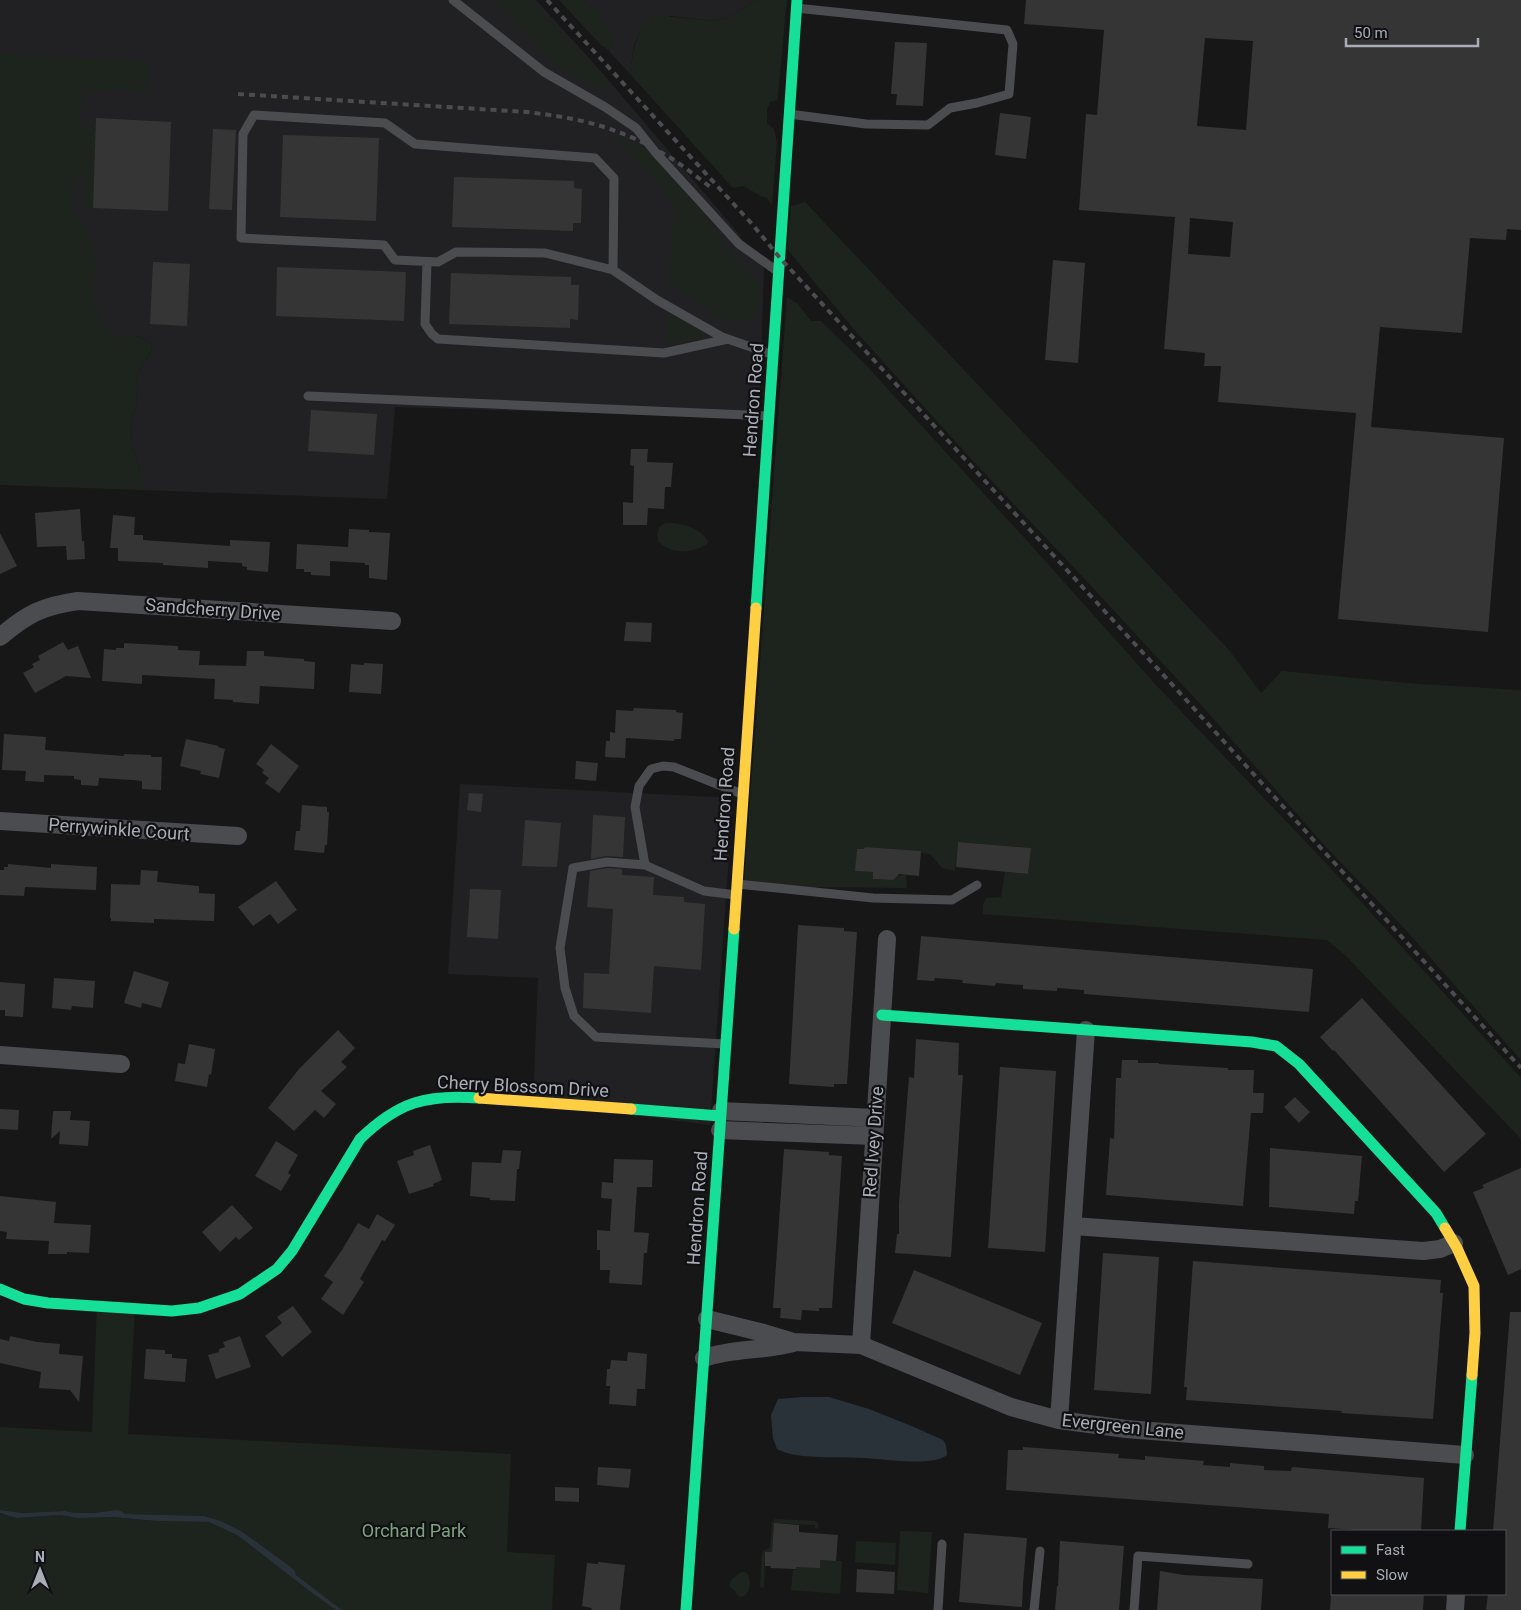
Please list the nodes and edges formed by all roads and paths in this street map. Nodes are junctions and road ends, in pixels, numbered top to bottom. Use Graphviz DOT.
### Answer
graph roads {
  1 [pos="453,0"];
  2 [pos="796,4"];
  3 [pos="789,114"];
  4 [pos="427,262"];
  5 [pos="613,270"];
  6 [pos="779,272"];
  7 [pos="729,339"];
  8 [pos="773,355"];
  9 [pos="308,396"];
  10 [pos="769,416"];
  11 [pos="392,621"];
  12 [pos="0,637"];
  13 [pos="742,794"];
  14 [pos="0,820"];
  15 [pos="238,836"];
  16 [pos="644,865"];
  17 [pos="978,885"];
  18 [pos="736,889"];
  19 [pos="887,939"];
  20 [pos="882,1015"];
  21 [pos="1086,1030"];
  22 [pos="725,1044"];
  23 [pos="0,1055"];
  24 [pos="122,1064"];
  25 [pos="875,1118"];
  26 [pos="720,1119"];
  27 [pos="874,1136"];
  28 [pos="1073,1226"];
  29 [pos="1454,1243"];
  30 [pos="0,1289"];
  31 [pos="707,1319"];
  32 [pos="794,1342"];
  33 [pos="861,1345"];
  34 [pos="704,1358"];
  35 [pos="1059,1420"];
  36 [pos="1465,1454"];
  37 [pos="1460,1530"];
  38 [pos="942,1544"];
  39 [pos="1040,1551"];
  40 [pos="1248,1564"];
  41 [pos="1456,1595"];
  42 [pos="686,1610"];
  43 [pos="938,1610"];
  44 [pos="1034,1610"];
  45 [pos="1134,1610"];
  46 [pos="1455,1610"];
  1 -- 6 [label="lane"];
  2 -- 3 [label="street, Hendron Road"];
  2 -- 3 [label="lane"];
  3 -- 6 [label="street, Hendron Road"];
  4 -- 5 [label="lane"];
  4 -- 5 [label="lane"];
  4 -- 7 [label="lane"];
  5 -- 7 [label="lane"];
  6 -- 8 [label="street, Hendron Road"];
  7 -- 8 [label="lane"];
  8 -- 10 [label="street, Hendron Road"];
  9 -- 10 [label="lane"];
  10 -- 13 [label="street, Hendron Road"];
  11 -- 12 [label="street, Sandcherry Drive"];
  13 -- 16 [label="lane"];
  13 -- 18 [label="street, Hendron Road"];
  14 -- 15 [label="street, Perrywinkle Court"];
  16 -- 18 [label="lane"];
  16 -- 22 [label="lane"];
  17 -- 18 [label="lane"];
  18 -- 22 [label="street, Hendron Road"];
  19 -- 20 [label="street, Red Ivey Drive"];
  20 -- 21 [label="street"];
  20 -- 25 [label="street, Red Ivey Drive"];
  21 -- 28 [label="street"];
  21 -- 29 [label="street"];
  22 -- 26 [label="street, Hendron Road"];
  23 -- 24 [label="street"];
  25 -- 26 [label="street"];
  25 -- 27 [label="street, Red Ivey Drive"];
  26 -- 27 [label="street"];
  26 -- 30 [label="street, Cherry Blossom Drive"];
  26 -- 31 [label="street, Hendron Road"];
  27 -- 33 [label="street, Red Ivey Drive"];
  28 -- 29 [label="street"];
  28 -- 35 [label="street"];
  29 -- 36 [label="street"];
  31 -- 32 [label="street, Evergreen Lane"];
  31 -- 34 [label="street, Hendron Road"];
  32 -- 33 [label="street, Evergreen Lane"];
  32 -- 34 [label="street, Evergreen Lane"];
  33 -- 35 [label="street, Evergreen Lane"];
  34 -- 42 [label="street, Hendron Road"];
  35 -- 36 [label="street, Evergreen Lane"];
  36 -- 37 [label="street"];
  38 -- 43 [label="lane"];
  39 -- 44 [label="lane"];
  40 -- 45 [label="lane"];
  41 -- 46 [label="street"];
}
